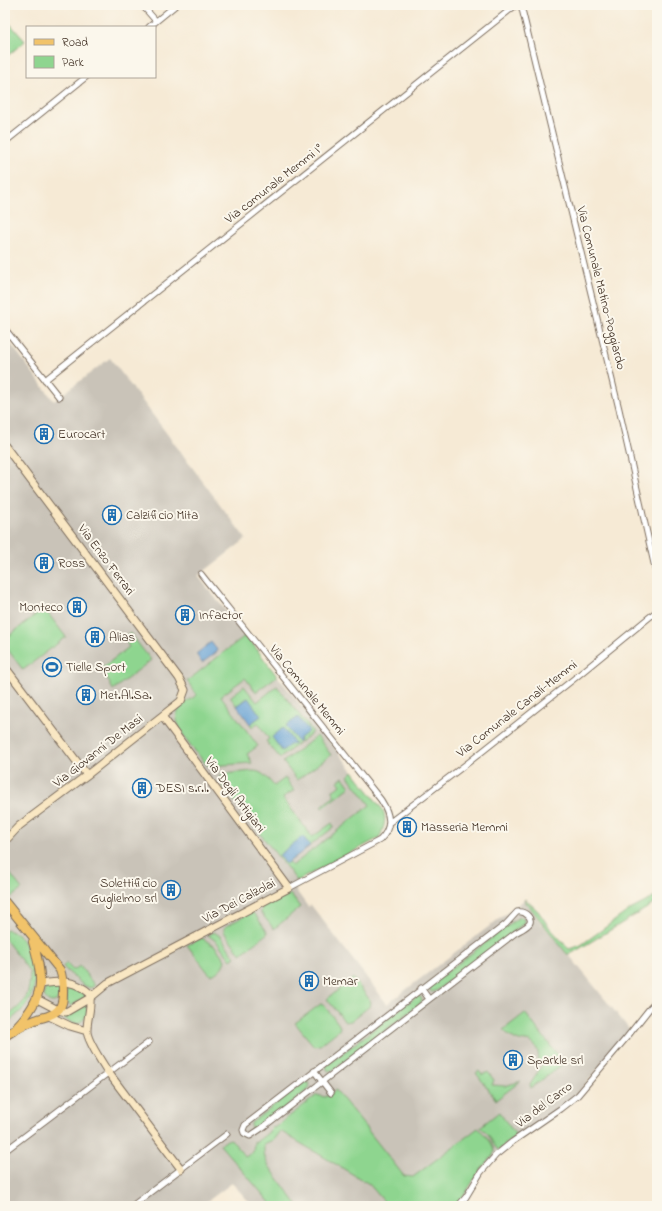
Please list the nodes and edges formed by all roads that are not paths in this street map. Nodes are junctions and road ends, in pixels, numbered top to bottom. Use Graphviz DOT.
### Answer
graph roads {
  1 [pos="142,5"];
  2 [pos="176,5"];
  3 [pos="516,5"];
  4 [pos="521,5"];
  5 [pos="156,21"];
  6 [pos="150,26"];
  7 [pos="85,78"];
  8 [pos="5,142"];
  9 [pos="5,330"];
  10 [pos="44,380"];
  11 [pos="59,397"];
  12 [pos="5,446"];
  13 [pos="201,574"];
  14 [pos="657,577"];
  15 [pos="657,611"];
  16 [pos="5,667"];
  17 [pos="185,690"];
  18 [pos="162,716"];
  19 [pos="87,775"];
  20 [pos="390,822"];
  21 [pos="6,838"];
  22 [pos="289,888"];
  23 [pos="5,902"];
  24 [pos="32,937"];
  25 [pos="63,981"];
  26 [pos="40,984"];
  27 [pos="421,988"];
  28 [pos="91,996"];
  29 [pos="37,999"];
  30 [pos="429,999"];
  31 [pos="657,1001"];
  32 [pos="58,1010"];
  33 [pos="49,1016"];
  34 [pos="87,1032"];
  35 [pos="8,1033"];
  36 [pos="149,1042"];
  37 [pos="314,1071"];
  38 [pos="108,1072"];
  39 [pos="322,1082"];
  40 [pos="331,1093"];
  41 [pos="227,1134"];
  42 [pos="5,1151"];
  43 [pos="180,1168"];
  44 [pos="132,1206"];
  45 [pos="458,1206"];
  1 -- 5 [label="street"];
  2 -- 5 [label="street"];
  3 -- 10 [label="street, Via comunale Memmi I°"];
  4 -- 14 [label="street, Via Comunale Matino-Poggiardo"];
  5 -- 6 [label="street"];
  7 -- 8 [label="street"];
  9 -- 10 [label="street"];
  10 -- 11 [label="street"];
  12 -- 17 [label="street, Via Enzo Ferrari"];
  13 -- 20 [label="street, Via Comunale Memmi"];
  15 -- 20 [label="street, Via Comunale Canali-Memmi"];
  16 -- 19 [label="street"];
  17 -- 18 [label="street, Via Giovanni De Masi"];
  18 -- 19 [label="street, Via Giovanni De Masi"];
  18 -- 22 [label="street, Via Degli Artigiani"];
  19 -- 21 [label="street, Via Giovanni De Masi"];
  20 -- 22 [label="street, Via Dei Calzolai"];
  22 -- 28 [label="street, Via Dei Calzolai"];
  23 -- 24 [label="main road"];
  24 -- 25 [label="main road"];
  24 -- 26 [label="main road"];
  25 -- 26 [label="street"];
  25 -- 28 [label="street"];
  25 -- 32 [label="main road"];
  26 -- 29 [label="main road"];
  27 -- 30 [label="street"];
  27 -- 30 [label="street"];
  27 -- 37 [label="street"];
  28 -- 32 [label="street, Via Dei Calzolai"];
  28 -- 34 [label="street"];
  29 -- 32 [label="street"];
  29 -- 35 [label="main road"];
  30 -- 39 [label="street"];
  31 -- 45 [label="street, Via del Carro"];
  32 -- 33 [label="main road"];
  33 -- 34 [label="street"];
  33 -- 35 [label="main road"];
  34 -- 38 [label="street"];
  36 -- 38 [label="street"];
  37 -- 39 [label="street"];
  37 -- 39 [label="street"];
  38 -- 42 [label="street"];
  38 -- 43 [label="street"];
  39 -- 40 [label="street"];
  41 -- 43 [label="street"];
  43 -- 44 [label="street"];
}
